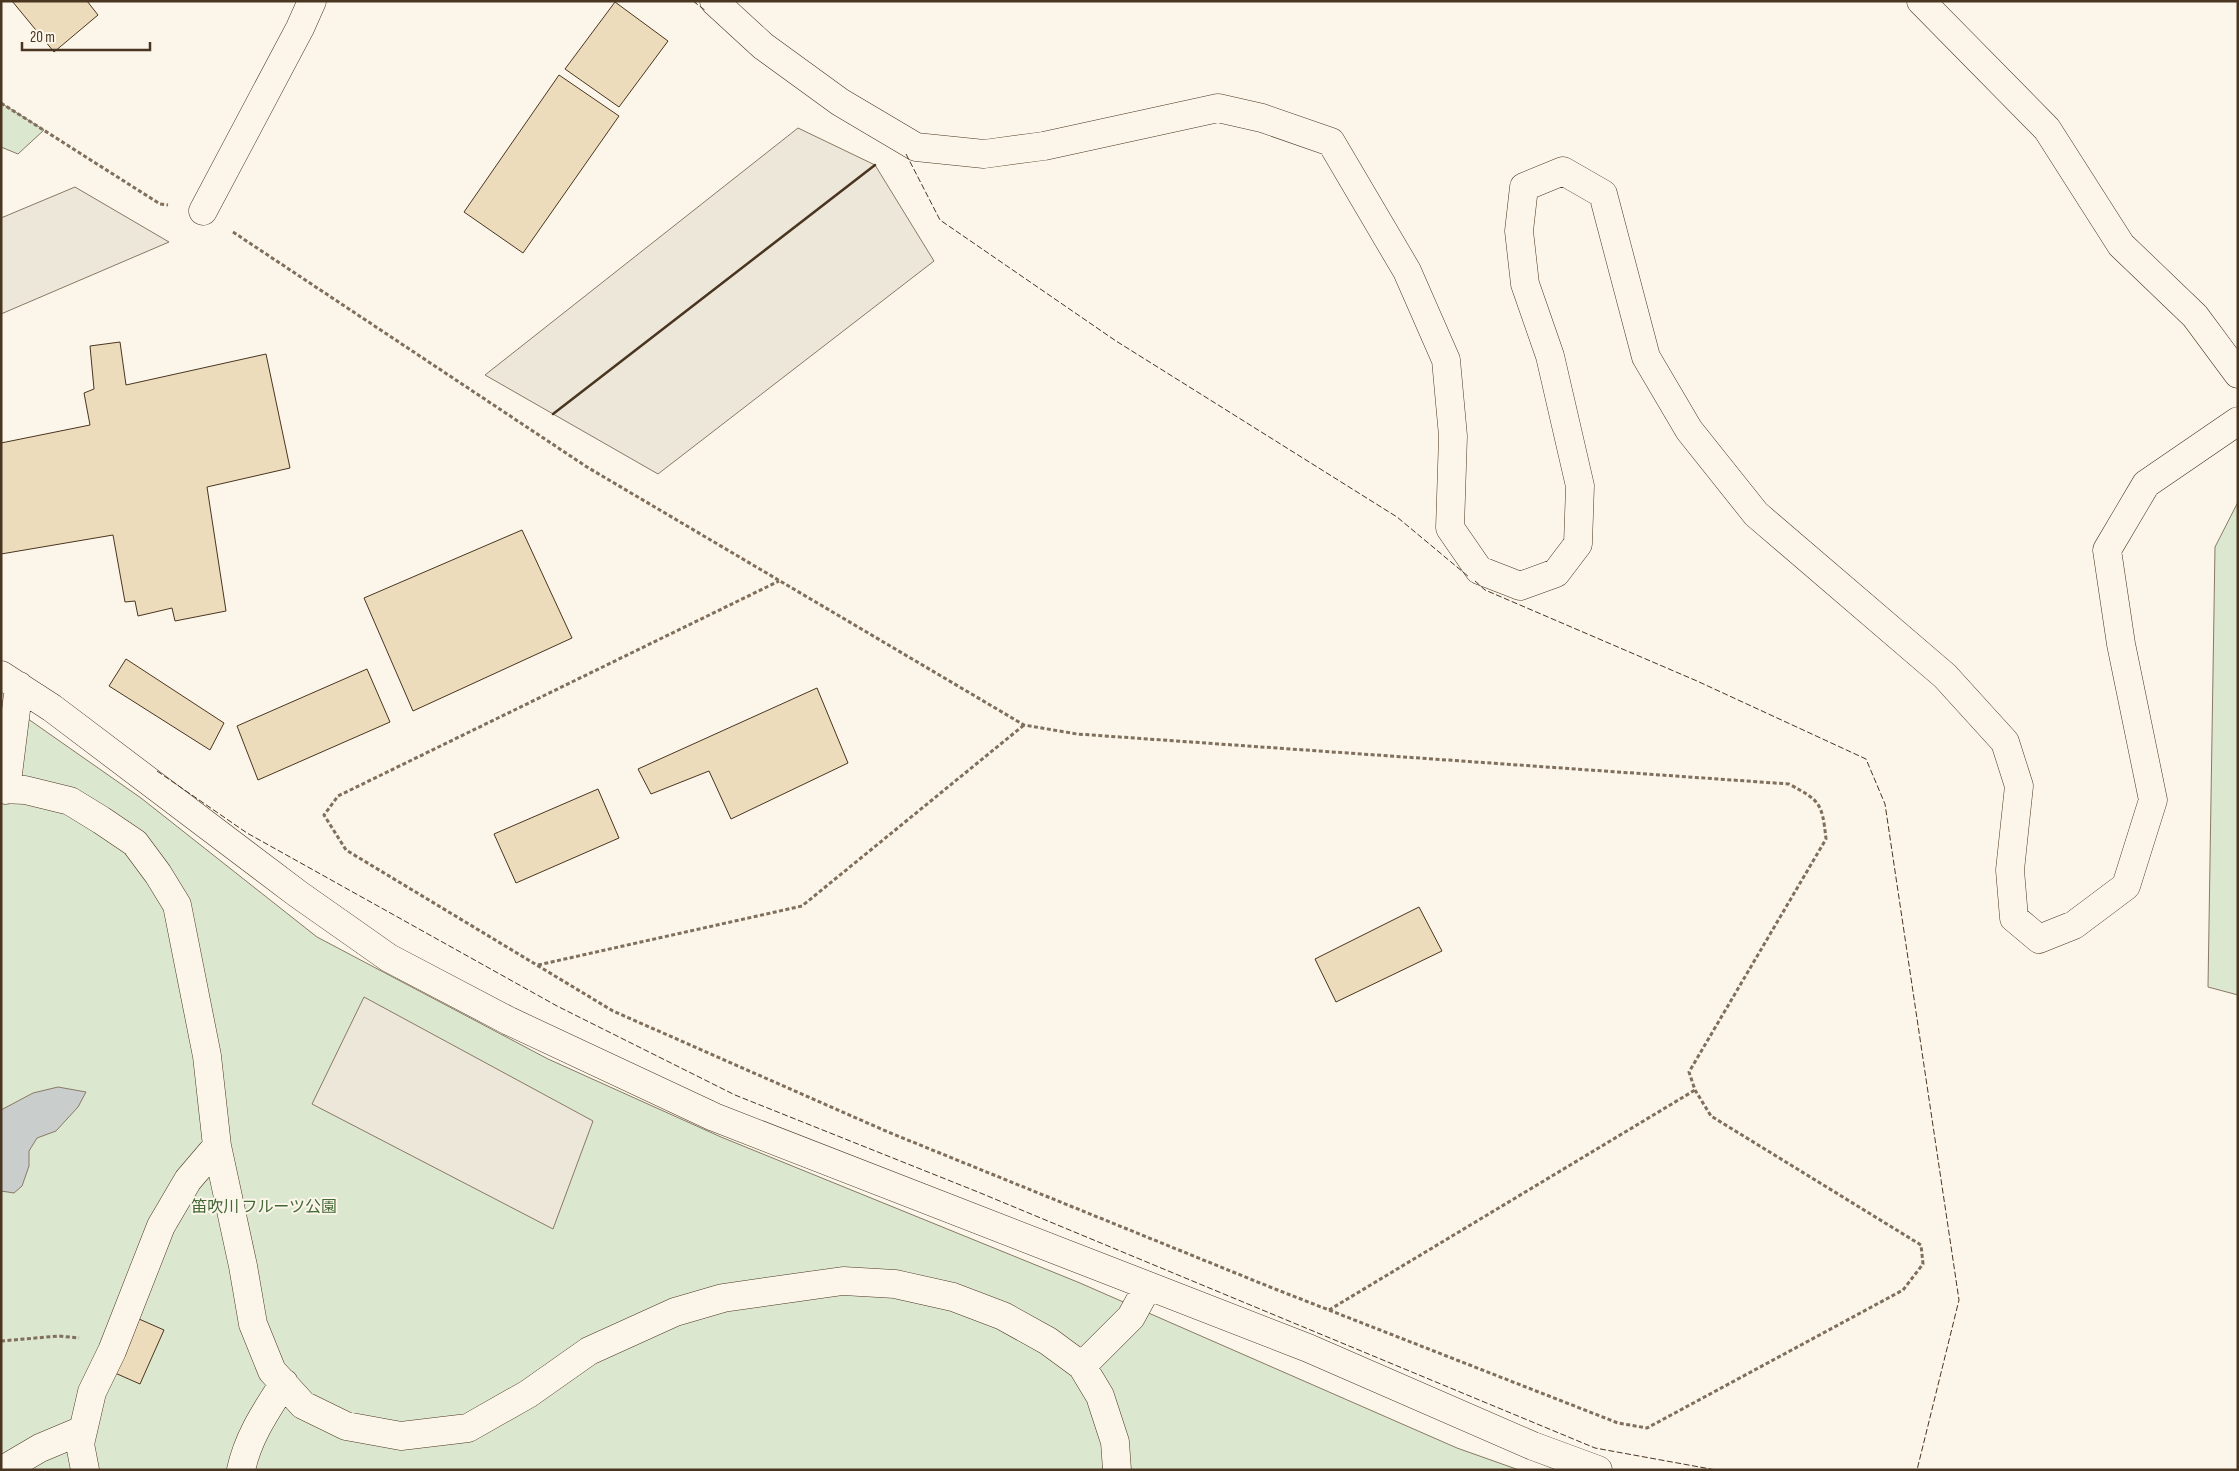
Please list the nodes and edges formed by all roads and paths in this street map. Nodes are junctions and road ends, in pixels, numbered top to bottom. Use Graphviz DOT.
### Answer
graph roads {
  1 [pos="312,1"];
  2 [pos="714,1"];
  3 [pos="1921,1"];
  4 [pos="1,102"];
  5 [pos="203,211"];
  6 [pos="2238,374"];
  7 [pos="2238,421"];
  8 [pos="779,581"];
  9 [pos="10,681"];
  10 [pos="1024,725"];
  11 [pos="4,789"];
  12 [pos="537,965"];
  13 [pos="1695,1090"];
  14 [pos="217,1146"];
  15 [pos="1148,1286"];
  16 [pos="1328,1310"];
  17 [pos="1,1341"];
  18 [pos="112,1351"];
  19 [pos="1082,1366"];
  20 [pos="284,1384"];
  21 [pos="83,1430"];
  22 [pos="9,1470"];
  23 [pos="84,1470"];
  24 [pos="241,1470"];
  25 [pos="1117,1470"];
  26 [pos="1598,1470"];
  1 -- 5 [label="street"];
  2 -- 7 [label="street"];
  3 -- 6 [label="street"];
  4 -- 5 [label="path"];
  5 -- 8 [label="path"];
  8 -- 10 [label="path"];
  8 -- 12 [label="path"];
  9 -- 11 [label="street"];
  9 -- 15 [label="street"];
  10 -- 12 [label="path"];
  10 -- 13 [label="path"];
  11 -- 14 [label="street"];
  12 -- 16 [label="path"];
  13 -- 16 [label="path"];
  13 -- 16 [label="path"];
  14 -- 18 [label="street"];
  14 -- 20 [label="street"];
  15 -- 19 [label="street"];
  15 -- 26 [label="street"];
  17 -- 18 [label="path"];
  18 -- 21 [label="street"];
  19 -- 20 [label="street"];
  19 -- 25 [label="street"];
  20 -- 24 [label="street"];
  21 -- 22 [label="street"];
  21 -- 23 [label="street"];
}
